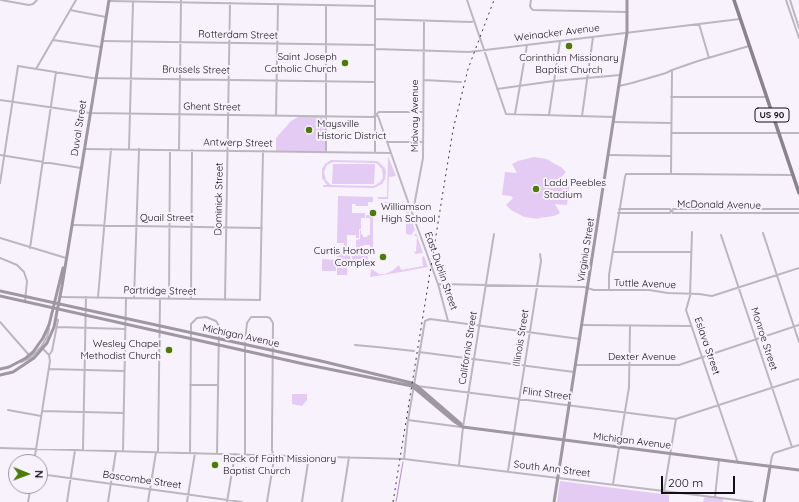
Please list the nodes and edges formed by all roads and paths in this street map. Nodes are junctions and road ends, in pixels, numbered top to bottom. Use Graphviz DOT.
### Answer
graph roads {
  1 [pos="1,0"];
  2 [pos="37,0"];
  3 [pos="76,0"];
  4 [pos="109,0"];
  5 [pos="375,0"];
  6 [pos="467,0"];
  7 [pos="531,0"];
  8 [pos="627,0"];
  9 [pos="735,0"];
  10 [pos="786,0"];
  11 [pos="790,0"];
  12 [pos="181,1"];
  13 [pos="133,2"];
  14 [pos="230,3"];
  15 [pos="278,4"];
  16 [pos="326,5"];
  17 [pos="375,6"];
  18 [pos="70,10"];
  19 [pos="627,12"];
  20 [pos="794,14"];
  21 [pos="791,15"];
  22 [pos="799,15"];
  23 [pos="106,17"];
  24 [pos="740,19"];
  25 [pos="375,20"];
  26 [pos="424,21"];
  27 [pos="474,21"];
  28 [pos="699,24"];
  29 [pos="799,28"];
  30 [pos="627,33"];
  31 [pos="593,37"];
  32 [pos="799,38"];
  33 [pos="52,40"];
  34 [pos="102,41"];
  35 [pos="132,42"];
  36 [pos="181,42"];
  37 [pos="560,42"];
  38 [pos="229,43"];
  39 [pos="277,44"];
  40 [pos="326,44"];
  41 [pos="375,45"];
  42 [pos="527,45"];
  43 [pos="749,46"];
  44 [pos="101,47"];
  45 [pos="375,49"];
  46 [pos="484,50"];
  47 [pos="424,51"];
  48 [pos="709,58"];
  49 [pos="36,69"];
  50 [pos="672,70"];
  51 [pos="56,72"];
  52 [pos="620,75"];
  53 [pos="96,77"];
  54 [pos="132,77"];
  55 [pos="180,78"];
  56 [pos="588,78"];
  57 [pos="228,79"];
  58 [pos="277,80"];
  59 [pos="424,80"];
  60 [pos="326,81"];
  61 [pos="554,81"];
  62 [pos="375,82"];
  63 [pos="462,82"];
  64 [pos="520,86"];
  65 [pos="619,86"];
  66 [pos="497,89"];
  67 [pos="671,97"];
  68 [pos="766,97"];
  69 [pos="0,100"];
  70 [pos="12,102"];
  71 [pos="51,108"];
  72 [pos="423,112"];
  73 [pos="90,113"];
  74 [pos="130,113"];
  75 [pos="180,114"];
  76 [pos="515,114"];
  77 [pos="228,115"];
  78 [pos="375,115"];
  79 [pos="549,115"];
  80 [pos="276,116"];
  81 [pos="326,116"];
  82 [pos="582,116"];
  83 [pos="614,116"];
  84 [pos="613,122"];
  85 [pos="671,123"];
  86 [pos="671,132"];
  87 [pos="778,133"];
  88 [pos="799,133"];
  89 [pos="387,142"];
  90 [pos="423,142"];
  91 [pos="84,149"];
  92 [pos="111,149"];
  93 [pos="129,149"];
  94 [pos="139,149"];
  95 [pos="170,150"];
  96 [pos="179,150"];
  97 [pos="192,150"];
  98 [pos="227,150"];
  99 [pos="263,151"];
  100 [pos="326,152"];
  101 [pos="375,153"];
  102 [pos="391,153"];
  103 [pos="0,155"];
  104 [pos="608,155"];
  105 [pos="4,156"];
  106 [pos="671,156"];
  107 [pos="43,161"];
  108 [pos="81,168"];
  109 [pos="672,174"];
  110 [pos="793,175"];
  111 [pos="0,183"];
  112 [pos="799,193"];
  113 [pos="619,209"];
  114 [pos="799,209"];
  115 [pos="411,210"];
  116 [pos="618,213"];
  117 [pos="799,213"];
  118 [pos="72,225"];
  119 [pos="104,226"];
  120 [pos="137,226"];
  121 [pos="170,226"];
  122 [pos="191,226"];
  123 [pos="226,227"];
  124 [pos="262,228"];
  125 [pos="692,232"];
  126 [pos="763,233"];
  127 [pos="494,234"];
  128 [pos="721,235"];
  129 [pos="0,238"];
  130 [pos="30,248"];
  131 [pos="613,252"];
  132 [pos="691,252"];
  133 [pos="540,254"];
  134 [pos="0,258"];
  135 [pos="66,258"];
  136 [pos="799,268"];
  137 [pos="776,275"];
  138 [pos="438,284"];
  139 [pos="486,285"];
  140 [pos="537,286"];
  141 [pos="738,287"];
  142 [pos="588,288"];
  143 [pos="609,290"];
  144 [pos="0,291"];
  145 [pos="690,293"];
  146 [pos="0,296"];
  147 [pos="26,296"];
  148 [pos="60,297"];
  149 [pos="86,297"];
  150 [pos="98,297"];
  151 [pos="126,298"];
  152 [pos="134,298"];
  153 [pos="160,299"];
  154 [pos="169,299"];
  155 [pos="191,299"];
  156 [pos="225,300"];
  157 [pos="25,302"];
  158 [pos="54,303"];
  159 [pos="59,304"];
  160 [pos="52,308"];
  161 [pos="58,309"];
  162 [pos="86,310"];
  163 [pos="101,313"];
  164 [pos="86,315"];
  165 [pos="56,318"];
  166 [pos="100,318"];
  167 [pos="125,319"];
  168 [pos="0,322"];
  169 [pos="448,322"];
  170 [pos="125,324"];
  171 [pos="3,325"];
  172 [pos="48,325"];
  173 [pos="582,325"];
  174 [pos="160,326"];
  175 [pos="479,326"];
  176 [pos="630,326"];
  177 [pos="691,326"];
  178 [pos="799,326"];
  179 [pos="56,327"];
  180 [pos="794,327"];
  181 [pos="0,328"];
  182 [pos="86,328"];
  183 [pos="125,329"];
  184 [pos="160,332"];
  185 [pos="530,332"];
  186 [pos="191,333"];
  187 [pos="191,339"];
  188 [pos="219,339"];
  189 [pos="580,339"];
  190 [pos="756,340"];
  191 [pos="799,342"];
  192 [pos="219,345"];
  193 [pos="246,345"];
  194 [pos="355,346"];
  195 [pos="42,348"];
  196 [pos="246,351"];
  197 [pos="273,351"];
  198 [pos="414,351"];
  199 [pos="419,352"];
  200 [pos="29,355"];
  201 [pos="49,355"];
  202 [pos="273,357"];
  203 [pos="702,358"];
  204 [pos="474,359"];
  205 [pos="20,362"];
  206 [pos="524,365"];
  207 [pos="576,365"];
  208 [pos="629,365"];
  209 [pos="0,369"];
  210 [pos="49,369"];
  211 [pos="85,370"];
  212 [pos="124,371"];
  213 [pos="574,372"];
  214 [pos="0,375"];
  215 [pos="799,379"];
  216 [pos="190,385"];
  217 [pos="218,385"];
  218 [pos="415,386"];
  219 [pos="772,388"];
  220 [pos="469,392"];
  221 [pos="519,398"];
  222 [pos="569,405"];
  223 [pos="719,406"];
  224 [pos="8,410"];
  225 [pos="42,411"];
  226 [pos="84,412"];
  227 [pos="625,412"];
  228 [pos="123,413"];
  229 [pos="41,416"];
  230 [pos="451,419"];
  231 [pos="676,419"];
  232 [pos="408,420"];
  233 [pos="448,425"];
  234 [pos="463,427"];
  235 [pos="514,433"];
  236 [pos="564,440"];
  237 [pos="799,445"];
  238 [pos="792,447"];
  239 [pos="0,448"];
  240 [pos="619,448"];
  241 [pos="35,449"];
  242 [pos="75,450"];
  243 [pos="83,450"];
  244 [pos="116,451"];
  245 [pos="123,451"];
  246 [pos="157,452"];
  247 [pos="190,453"];
  248 [pos="195,453"];
  249 [pos="669,453"];
  250 [pos="35,454"];
  251 [pos="217,454"];
  252 [pos="235,454"];
  253 [pos="245,454"];
  254 [pos="273,455"];
  255 [pos="309,456"];
  256 [pos="349,457"];
  257 [pos="404,459"];
  258 [pos="719,460"];
  259 [pos="738,463"];
  260 [pos="458,465"];
  261 [pos="770,466"];
  262 [pos="799,470"];
  263 [pos="508,471"];
  264 [pos="48,475"];
  265 [pos="558,478"];
  266 [pos="71,479"];
  267 [pos="110,484"];
  268 [pos="613,484"];
  269 [pos="150,489"];
  270 [pos="664,491"];
  271 [pos="188,495"];
  272 [pos="715,497"];
  273 [pos="228,501"];
  274 [pos="67,502"];
  275 [pos="108,502"];
  276 [pos="148,502"];
  277 [pos="187,502"];
  278 [pos="242,502"];
  279 [pos="267,502"];
  280 [pos="302,502"];
  281 [pos="342,502"];
  282 [pos="554,502"];
  283 [pos="753,502"];
  284 [pos="764,502"];
  1 -- 2 [label="street"];
  3 -- 18 [label="street"];
  4 -- 13 [label="street"];
  4 -- 23 [label="main road, Duval Street"];
  5 -- 17 [label="street"];
  6 -- 27 [label="street"];
  7 -- 19 [label="street"];
  8 -- 19 [label="main road, Virginia Street"];
  9 -- 24 [label="main road, US 90"];
  10 -- 21 [label="street"];
  11 -- 20 [label="street"];
  12 -- 13 [label="street"];
  12 -- 14 [label="street"];
  12 -- 36 [label="street"];
  13 -- 35 [label="street"];
  14 -- 15 [label="street"];
  14 -- 38 [label="street, Dominick Street"];
  15 -- 16 [label="street"];
  15 -- 39 [label="street"];
  16 -- 17 [label="street"];
  16 -- 40 [label="street"];
  17 -- 25 [label="street"];
  18 -- 23 [label="street"];
  18 -- 33 [label="street"];
  19 -- 30 [label="main road, Virginia Street"];
  20 -- 21 [label="street"];
  20 -- 22 [label="street"];
  20 -- 29 [label="street"];
  21 -- 32 [label="street"];
  23 -- 34 [label="main road, Duval Street"];
  24 -- 28 [label="street, Weinacker Avenue"];
  24 -- 43 [label="main road, US 90"];
  25 -- 26 [label="street"];
  25 -- 41 [label="street"];
  26 -- 27 [label="street"];
  26 -- 47 [label="street, Midway Avenue"];
  27 -- 46 [label="street"];
  28 -- 30 [label="street, Weinacker Avenue"];
  28 -- 48 [label="street"];
  30 -- 31 [label="street, Weinacker Avenue"];
  30 -- 52 [label="main road, Virginia Street"];
  31 -- 37 [label="street, Weinacker Avenue"];
  31 -- 56 [label="street"];
  33 -- 44 [label="street"];
  33 -- 49 [label="street"];
  34 -- 35 [label="street, Rotterdam Street"];
  34 -- 44 [label="main road, Duval Street"];
  35 -- 36 [label="street, Rotterdam Street"];
  35 -- 54 [label="street"];
  36 -- 38 [label="street, Rotterdam Street"];
  36 -- 55 [label="street"];
  37 -- 42 [label="street, Weinacker Avenue"];
  37 -- 61 [label="street"];
  38 -- 39 [label="street, Rotterdam Street"];
  38 -- 57 [label="street, Dominick Street"];
  39 -- 40 [label="street, Rotterdam Street"];
  39 -- 58 [label="street"];
  40 -- 41 [label="street, Rotterdam Street"];
  40 -- 60 [label="street"];
  41 -- 45 [label="street"];
  42 -- 46 [label="street, Weinacker Avenue"];
  42 -- 64 [label="street"];
  43 -- 48 [label="street"];
  43 -- 68 [label="main road, US 90"];
  44 -- 53 [label="main road, Duval Street"];
  45 -- 47 [label="street, Weinacker Avenue"];
  45 -- 62 [label="street"];
  46 -- 47 [label="street, Weinacker Avenue"];
  46 -- 66 [label="street"];
  47 -- 59 [label="street, Midway Avenue"];
  48 -- 50 [label="street"];
  49 -- 51 [label="street, Brussels Street"];
  49 -- 70 [label="street, Brussels Street"];
  50 -- 65 [label="street"];
  50 -- 67 [label="street"];
  51 -- 53 [label="street, Brussels Street"];
  51 -- 71 [label="street"];
  52 -- 56 [label="street"];
  52 -- 65 [label="main road, Virginia Street"];
  53 -- 54 [label="street, Brussels Street"];
  53 -- 73 [label="main road, Duval Street"];
  54 -- 55 [label="street, Brussels Street"];
  54 -- 74 [label="street"];
  55 -- 57 [label="street, Brussels Street"];
  55 -- 75 [label="street"];
  56 -- 61 [label="street"];
  56 -- 82 [label="street"];
  57 -- 58 [label="street, Brussels Street"];
  57 -- 77 [label="street, Dominick Street"];
  58 -- 60 [label="street, Brussels Street"];
  58 -- 80 [label="street"];
  59 -- 63 [label="street"];
  59 -- 72 [label="street, Midway Avenue"];
  60 -- 62 [label="street, Brussels Street"];
  60 -- 81 [label="street"];
  61 -- 64 [label="street"];
  61 -- 79 [label="street"];
  62 -- 78 [label="street"];
  64 -- 66 [label="street"];
  64 -- 76 [label="street"];
  65 -- 83 [label="main road, Virginia Street"];
  66 -- 76 [label="street"];
  67 -- 68 [label="street"];
  67 -- 85 [label="street"];
  68 -- 87 [label="main road, US 90"];
  69 -- 70 [label="street, Ghent Street"];
  70 -- 71 [label="street, Ghent Street"];
  70 -- 105 [label="street"];
  71 -- 73 [label="street, Ghent Street"];
  71 -- 107 [label="street"];
  72 -- 78 [label="street, Ghent Street"];
  72 -- 90 [label="street, Midway Avenue"];
  73 -- 74 [label="street, Ghent Street"];
  73 -- 91 [label="main road, Duval Street"];
  74 -- 75 [label="street, Ghent Street"];
  74 -- 93 [label="street"];
  75 -- 77 [label="street, Ghent Street"];
  75 -- 96 [label="street"];
  76 -- 79 [label="street"];
  77 -- 80 [label="street, Ghent Street"];
  77 -- 98 [label="street, Dominick Street"];
  78 -- 81 [label="street, Ghent Street"];
  78 -- 89 [label="street, East Dublin Street"];
  78 -- 101 [label="street"];
  79 -- 82 [label="street"];
  80 -- 81 [label="street, Ghent Street"];
  81 -- 100 [label="street"];
  82 -- 83 [label="street"];
  83 -- 84 [label="main road, Virginia Street"];
  84 -- 85 [label="street"];
  84 -- 104 [label="main road, Virginia Street"];
  85 -- 86 [label="street"];
  86 -- 87 [label="street"];
  86 -- 106 [label="street"];
  87 -- 88 [label="street"];
  87 -- 110 [label="main road, US 90"];
  89 -- 90 [label="street"];
  89 -- 102 [label="street, East Dublin Street"];
  90 -- 115 [label="street, Midway Avenue"];
  91 -- 92 [label="street, Antwerp Street"];
  91 -- 108 [label="main road, Duval Street"];
  92 -- 93 [label="street, Antwerp Street"];
  92 -- 119 [label="street"];
  93 -- 94 [label="street, Antwerp Street"];
  94 -- 95 [label="street, Antwerp Street"];
  94 -- 120 [label="street"];
  95 -- 96 [label="street, Antwerp Street"];
  95 -- 121 [label="street"];
  96 -- 97 [label="street, Antwerp Street"];
  97 -- 98 [label="street, Antwerp Street"];
  97 -- 122 [label="street"];
  98 -- 99 [label="street, Antwerp Street"];
  98 -- 123 [label="street, Dominick Street"];
  99 -- 100 [label="street, Antwerp Street"];
  99 -- 124 [label="street"];
  100 -- 101 [label="street, Antwerp Street"];
  101 -- 102 [label="street, Antwerp Street"];
  102 -- 115 [label="street, East Dublin Street"];
  103 -- 105 [label="street"];
  104 -- 106 [label="street"];
  104 -- 142 [label="main road, Virginia Street"];
  105 -- 107 [label="street"];
  105 -- 111 [label="street"];
  106 -- 109 [label="street"];
  107 -- 108 [label="street"];
  107 -- 130 [label="street"];
  108 -- 118 [label="main road, Duval Street"];
  109 -- 110 [label="street"];
  109 -- 113 [label="street"];
  110 -- 112 [label="main road, US 90"];
  113 -- 116 [label="street"];
  113 -- 116 [label="street, McDonald Avenue"];
  114 -- 117 [label="street, McDonald Avenue"];
  115 -- 138 [label="street, East Dublin Street"];
  116 -- 131 [label="street"];
  118 -- 119 [label="street, Quail Street"];
  118 -- 135 [label="main road, Duval Street"];
  119 -- 120 [label="street, Quail Street"];
  119 -- 150 [label="street"];
  120 -- 121 [label="street, Quail Street"];
  120 -- 152 [label="street"];
  121 -- 122 [label="street, Quail Street"];
  121 -- 154 [label="street"];
  122 -- 123 [label="street, Quail Street"];
  122 -- 155 [label="street"];
  123 -- 124 [label="street, Quail Street"];
  123 -- 156 [label="street, Dominick Street"];
  124 -- 156 [label="street, Partridge Street"];
  125 -- 132 [label="street, Eslava Street"];
  126 -- 137 [label="street"];
  127 -- 139 [label="street, California Street"];
  128 -- 141 [label="street, Monroe Street"];
  129 -- 130 [label="street"];
  130 -- 135 [label="street"];
  131 -- 132 [label="street"];
  131 -- 143 [label="street"];
  132 -- 145 [label="street, Eslava Street"];
  133 -- 140 [label="street, Illinois Street"];
  134 -- 147 [label="street"];
  135 -- 148 [label="main road, Duval Street"];
  135 -- 158 [label="main road, Duval Street"];
  136 -- 137 [label="street, Tuttle Avenue"];
  137 -- 141 [label="street, Tuttle Avenue"];
  137 -- 180 [label="street"];
  138 -- 139 [label="street, Tuttle Avenue"];
  138 -- 169 [label="street, East Dublin Street"];
  139 -- 140 [label="street, Tuttle Avenue"];
  139 -- 175 [label="street, California Street"];
  140 -- 142 [label="street, Tuttle Avenue"];
  140 -- 185 [label="street, Illinois Street"];
  141 -- 145 [label="street, Tuttle Avenue"];
  141 -- 190 [label="street, Monroe Street"];
  142 -- 143 [label="street, Tuttle Avenue"];
  142 -- 173 [label="main road, Virginia Street"];
  143 -- 145 [label="street, Tuttle Avenue"];
  144 -- 147 [label="main road, Michigan Avenue"];
  145 -- 177 [label="street, Eslava Street"];
  146 -- 157 [label="main road, Michigan Avenue"];
  147 -- 157 [label="street"];
  147 -- 158 [label="main road, Michigan Avenue"];
  148 -- 149 [label="street, Partridge Street"];
  148 -- 159 [label="main road, Duval Street"];
  149 -- 150 [label="street, Partridge Street"];
  149 -- 162 [label="street"];
  150 -- 151 [label="street, Partridge Street"];
  151 -- 152 [label="street, Partridge Street"];
  151 -- 167 [label="street"];
  152 -- 153 [label="street, Partridge Street"];
  153 -- 154 [label="street, Partridge Street"];
  153 -- 174 [label="street"];
  154 -- 155 [label="street, Partridge Street"];
  155 -- 156 [label="street, Partridge Street"];
  157 -- 160 [label="main road, Michigan Avenue"];
  158 -- 159 [label="main road, Michigan Avenue"];
  158 -- 160 [label="main road, Duval Street"];
  159 -- 161 [label="main road, Duval Street"];
  159 -- 162 [label="main road, Michigan Avenue"];
  160 -- 161 [label="main road, Michigan Avenue"];
  160 -- 172 [label="main road, Duval Street"];
  161 -- 164 [label="main road, Michigan Avenue"];
  161 -- 165 [label="main road, Duval Street"];
  162 -- 163 [label="main road, Michigan Avenue"];
  162 -- 164 [label="street"];
  163 -- 166 [label="main road"];
  163 -- 167 [label="main road, Michigan Avenue"];
  164 -- 166 [label="main road, Michigan Avenue"];
  164 -- 182 [label="street"];
  165 -- 179 [label="street"];
  165 -- 195 [label="main road, Duval Street"];
  166 -- 170 [label="main road, Michigan Avenue"];
  167 -- 170 [label="street"];
  167 -- 174 [label="main road, Michigan Avenue"];
  168 -- 171 [label="street"];
  169 -- 175 [label="street"];
  169 -- 199 [label="street"];
  170 -- 183 [label="street"];
  170 -- 184 [label="main road, Michigan Avenue"];
  171 -- 181 [label="street"];
  171 -- 200 [label="street"];
  172 -- 195 [label="street"];
  172 -- 200 [label="main road, Duval Street"];
  173 -- 176 [label="street"];
  173 -- 189 [label="main road, Virginia Street"];
  174 -- 184 [label="street"];
  174 -- 186 [label="main road, Michigan Avenue"];
  175 -- 185 [label="street"];
  175 -- 204 [label="street, California Street"];
  176 -- 177 [label="street"];
  176 -- 208 [label="street"];
  177 -- 203 [label="street, Eslava Street"];
  178 -- 180 [label="street, Dexter Avenue"];
  179 -- 182 [label="street"];
  179 -- 201 [label="street"];
  180 -- 190 [label="street, Dexter Avenue"];
  180 -- 191 [label="street"];
  182 -- 183 [label="street"];
  182 -- 211 [label="street"];
  183 -- 212 [label="street"];
  184 -- 187 [label="main road, Michigan Avenue"];
  184 -- 246 [label="street"];
  185 -- 189 [label="street"];
  185 -- 206 [label="street, Illinois Street"];
  186 -- 187 [label="street"];
  186 -- 188 [label="main road, Michigan Avenue"];
  186 -- 188 [label="street"];
  187 -- 192 [label="main road, Michigan Avenue"];
  187 -- 216 [label="street"];
  188 -- 192 [label="street"];
  188 -- 193 [label="main road, Michigan Avenue"];
  189 -- 207 [label="main road, Virginia Street"];
  190 -- 203 [label="street, Dexter Avenue"];
  190 -- 219 [label="street, Monroe Street"];
  192 -- 196 [label="main road, Michigan Avenue"];
  192 -- 217 [label="street"];
  193 -- 196 [label="street"];
  193 -- 197 [label="main road, Michigan Avenue"];
  193 -- 197 [label="street"];
  194 -- 198 [label="street"];
  195 -- 201 [label="street"];
  195 -- 205 [label="street"];
  195 -- 214 [label="main road, Duval Street"];
  196 -- 202 [label="main road, Michigan Avenue"];
  196 -- 253 [label="street"];
  197 -- 202 [label="street"];
  197 -- 218 [label="main road, Michigan Avenue"];
  199 -- 204 [label="street"];
  199 -- 218 [label="street"];
  200 -- 205 [label="main road, Duval Street"];
  201 -- 210 [label="street"];
  202 -- 218 [label="main road, Michigan Avenue"];
  202 -- 254 [label="street"];
  203 -- 208 [label="street, Dexter Avenue"];
  203 -- 223 [label="street, Eslava Street"];
  204 -- 206 [label="street"];
  204 -- 220 [label="street, California Street"];
  205 -- 209 [label="main road, Duval Street"];
  206 -- 213 [label="street"];
  206 -- 221 [label="street, Illinois Street"];
  207 -- 208 [label="street, Dexter Avenue"];
  207 -- 213 [label="main road, Virginia Street"];
  208 -- 227 [label="street"];
  210 -- 211 [label="street"];
  210 -- 225 [label="street"];
  211 -- 212 [label="street"];
  211 -- 226 [label="street"];
  212 -- 228 [label="street"];
  213 -- 222 [label="main road, Virginia Street"];
  215 -- 219 [label="street"];
  216 -- 217 [label="street"];
  216 -- 247 [label="street"];
  217 -- 251 [label="street"];
  218 -- 220 [label="street, Flint Street"];
  218 -- 230 [label="main road, Michigan Avenue"];
  218 -- 232 [label="street"];
  218 -- 234 [label="main road, Michigan Avenue"];
  219 -- 223 [label="street"];
  219 -- 238 [label="street, Monroe Street"];
  220 -- 221 [label="street, Flint Street"];
  220 -- 234 [label="street, California Street"];
  221 -- 222 [label="street, Flint Street"];
  221 -- 235 [label="street, Illinois Street"];
  222 -- 227 [label="street, Flint Street"];
  222 -- 236 [label="main road, Virginia Street"];
  223 -- 231 [label="street"];
  223 -- 259 [label="street, Eslava Street"];
  224 -- 229 [label="street"];
  225 -- 226 [label="street"];
  225 -- 229 [label="street"];
  226 -- 228 [label="street"];
  226 -- 243 [label="street"];
  227 -- 231 [label="street, Flint Street"];
  227 -- 240 [label="street"];
  228 -- 245 [label="street"];
  229 -- 241 [label="street"];
  230 -- 233 [label="street"];
  230 -- 234 [label="main road, Michigan Avenue"];
  231 -- 249 [label="street"];
  232 -- 233 [label="street"];
  232 -- 257 [label="street"];
  233 -- 234 [label="street"];
  234 -- 235 [label="main road, Michigan Avenue"];
  234 -- 260 [label="street, California Street"];
  235 -- 236 [label="main road, Michigan Avenue"];
  235 -- 263 [label="street, Illinois Street"];
  236 -- 240 [label="main road, Michigan Avenue"];
  236 -- 265 [label="main road, Virginia Street"];
  237 -- 238 [label="street"];
  238 -- 261 [label="street"];
  239 -- 241 [label="street"];
  240 -- 249 [label="main road, Michigan Avenue"];
  240 -- 268 [label="street"];
  241 -- 242 [label="street"];
  241 -- 250 [label="street"];
  242 -- 243 [label="street"];
  242 -- 266 [label="street"];
  243 -- 244 [label="street"];
  244 -- 245 [label="street"];
  244 -- 267 [label="street"];
  245 -- 246 [label="street"];
  246 -- 247 [label="street"];
  246 -- 269 [label="street"];
  247 -- 248 [label="street"];
  248 -- 251 [label="street"];
  248 -- 271 [label="street"];
  249 -- 258 [label="main road, Michigan Avenue"];
  249 -- 270 [label="street"];
  251 -- 252 [label="street"];
  252 -- 253 [label="street"];
  252 -- 273 [label="street"];
  253 -- 254 [label="street"];
  254 -- 255 [label="street"];
  254 -- 279 [label="street"];
  255 -- 256 [label="street, South Ann Street"];
  255 -- 280 [label="street"];
  256 -- 257 [label="street, South Ann Street"];
  256 -- 281 [label="street"];
  257 -- 260 [label="street, South Ann Street"];
  258 -- 259 [label="main road, Michigan Avenue"];
  258 -- 272 [label="street"];
  259 -- 261 [label="main road, Michigan Avenue"];
  260 -- 263 [label="street, South Ann Street"];
  261 -- 262 [label="main road, Michigan Avenue"];
  261 -- 284 [label="main road"];
  263 -- 265 [label="street, South Ann Street"];
  264 -- 266 [label="street, Bascombe Street"];
  265 -- 268 [label="street, South Ann Street"];
  265 -- 282 [label="main road, Virginia Street"];
  266 -- 267 [label="street, Bascombe Street"];
  266 -- 274 [label="street"];
  267 -- 269 [label="street, Bascombe Street"];
  267 -- 275 [label="street"];
  268 -- 270 [label="street, South Ann Street"];
  269 -- 271 [label="street, Bascombe Street"];
  269 -- 276 [label="street"];
  270 -- 272 [label="street, South Ann Street"];
  271 -- 273 [label="street, Bascombe Street"];
  271 -- 277 [label="street"];
  272 -- 283 [label="street, South Ann Street"];
  273 -- 278 [label="street, Bascombe Street"];
}
